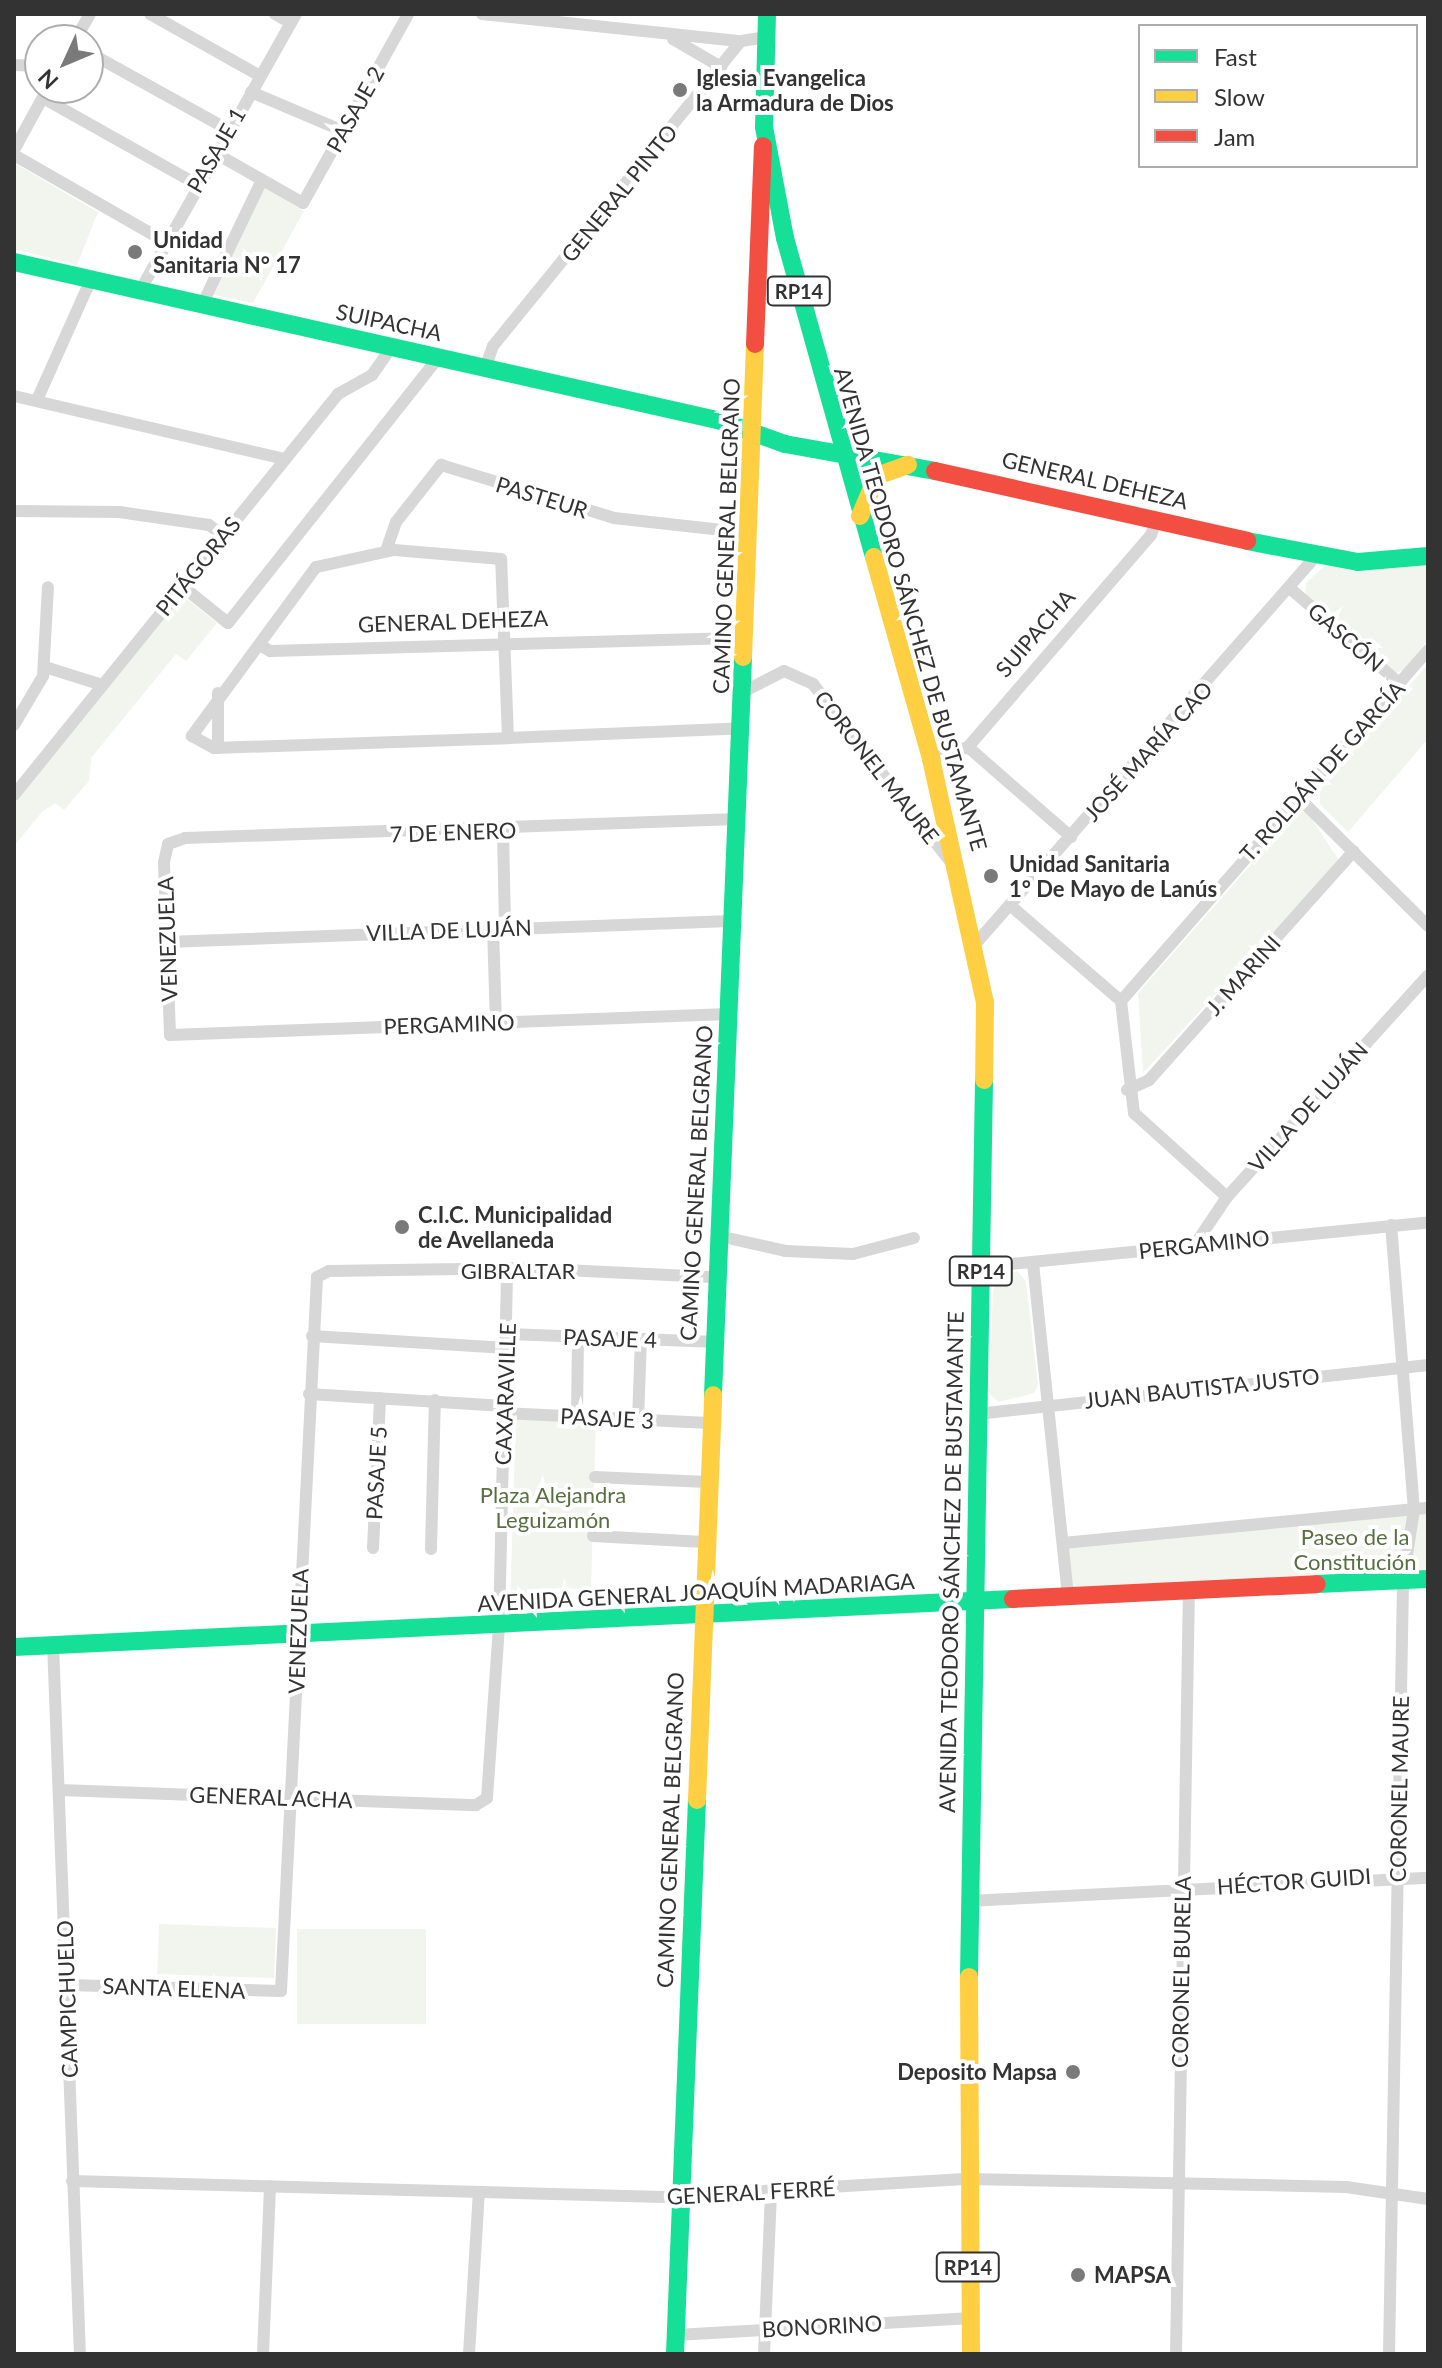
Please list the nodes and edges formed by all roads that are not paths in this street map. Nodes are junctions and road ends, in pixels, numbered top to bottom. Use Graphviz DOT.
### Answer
graph roads {
  1 [pos="150,14"];
  2 [pos="275,14"];
  3 [pos="408,14"];
  4 [pos="482,14"];
  5 [pos="767,14"];
  6 [pos="293,18"];
  7 [pos="666,35"];
  8 [pos="766,37"];
  9 [pos="741,41"];
  10 [pos="104,61"];
  11 [pos="721,67"];
  12 [pos="260,76"];
  13 [pos="251,92"];
  14 [pos="40,104"];
  15 [pos="64,104"];
  16 [pos="764,127"];
  17 [pos="229,130"];
  18 [pos="343,131"];
  19 [pos="14,152"];
  20 [pos="215,153"];
  21 [pos="262,180"];
  22 [pos="196,184"];
  23 [pos="164,241"];
  24 [pos="14,262"];
  25 [pos="91,279"];
  26 [pos="141,289"];
  27 [pos="203,303"];
  28 [pos="391,348"];
  29 [pos="439,357"];
  30 [pos="486,366"];
  31 [pos="14,396"];
  32 [pos="37,400"];
  33 [pos="753,433"];
  34 [pos="840,454"];
  35 [pos="285,459"];
  36 [pos="908,465"];
  37 [pos="14,511"];
  38 [pos="860,516"];
  39 [pos="1157,518"];
  40 [pos="749,533"];
  41 [pos="223,535"];
  42 [pos="386,551"];
  43 [pos="1428,556"];
  44 [pos="1315,557"];
  45 [pos="182,586"];
  46 [pos="48,587"];
  47 [pos="1292,590"];
  48 [pos="745,638"];
  49 [pos="505,643"];
  50 [pos="260,645"];
  51 [pos="1428,650"];
  52 [pos="45,667"];
  53 [pos="1400,684"];
  54 [pos="102,685"];
  55 [pos="745,691"];
  56 [pos="218,693"];
  57 [pos="14,725"];
  58 [pos="743,728"];
  59 [pos="508,738"];
  60 [pos="968,747"];
  61 [pos="218,748"];
  62 [pos="931,759"];
  63 [pos="14,795"];
  64 [pos="1297,796"];
  65 [pos="738,819"];
  66 [pos="503,831"];
  67 [pos="1071,837"];
  68 [pos="168,844"];
  69 [pos="1354,851"];
  70 [pos="959,871"];
  71 [pos="1011,906"];
  72 [pos="731,921"];
  73 [pos="1428,926"];
  74 [pos="499,928"];
  75 [pos="167,942"];
  76 [pos="977,942"];
  77 [pos="1428,975"];
  78 [pos="1121,1001"];
  79 [pos="728,1014"];
  80 [pos="496,1022"];
  81 [pos="170,1035"];
  82 [pos="1127,1090"];
  83 [pos="1227,1197"];
  84 [pos="1428,1222"];
  85 [pos="1391,1225"];
  86 [pos="719,1236"];
  87 [pos="914,1238"];
  88 [pos="1196,1243"];
  89 [pos="1033,1263"];
  90 [pos="981,1267"];
  91 [pos="507,1270"];
  92 [pos="321,1273"];
  93 [pos="716,1277"];
  94 [pos="507,1334"];
  95 [pos="312,1336"];
  96 [pos="578,1337"];
  97 [pos="641,1339"];
  98 [pos="712,1342"];
  99 [pos="507,1348"];
  100 [pos="1428,1365"];
  101 [pos="1404,1367"];
  102 [pos="309,1394"];
  103 [pos="380,1398"];
  104 [pos="435,1400"];
  105 [pos="1046,1404"];
  106 [pos="505,1410"];
  107 [pos="977,1414"];
  108 [pos="577,1417"];
  109 [pos="638,1420"];
  110 [pos="709,1423"];
  111 [pos="595,1477"];
  112 [pos="707,1482"];
  113 [pos="1428,1508"];
  114 [pos="1414,1510"];
  115 [pos="593,1536"];
  116 [pos="704,1542"];
  117 [pos="1063,1543"];
  118 [pos="373,1548"];
  119 [pos="431,1549"];
  120 [pos="1428,1579"];
  121 [pos="1403,1580"];
  122 [pos="1189,1589"];
  123 [pos="1068,1596"];
  124 [pos="972,1601"];
  125 [pos="702,1618"];
  126 [pos="499,1628"];
  127 [pos="298,1634"];
  128 [pos="53,1643"];
  129 [pos="14,1647"];
  130 [pos="60,1790"];
  131 [pos="292,1798"];
  132 [pos="483,1803"];
  133 [pos="1398,1876"];
  134 [pos="1428,1878"];
  135 [pos="1183,1888"];
  136 [pos="968,1901"];
  137 [pos="67,1985"];
  138 [pos="281,1991"];
  139 [pos="968,2179"];
  140 [pos="72,2181"];
  141 [pos="1177,2184"];
  142 [pos="270,2186"];
  143 [pos="771,2191"];
  144 [pos="479,2192"];
  145 [pos="1393,2192"];
  146 [pos="680,2196"];
  147 [pos="1428,2199"];
  148 [pos="968,2318"];
  149 [pos="765,2329"];
  150 [pos="676,2335"];
  151 [pos="80,2354"];
  152 [pos="263,2354"];
  153 [pos="469,2354"];
  154 [pos="675,2354"];
  155 [pos="764,2354"];
  156 [pos="971,2354"];
  157 [pos="1176,2354"];
  158 [pos="1389,2354"];
  1 -- 12 [label="street"];
  2 -- 6 [label="street"];
  3 -- 18 [label="street, PASAJE 2"];
  4 -- 7 [label="street"];
  5 -- 8 [label="main road, CAMINO GENERAL BELGRANO / RP14"];
  6 -- 12 [label="street, PASAJE 1"];
  7 -- 9 [label="street"];
  7 -- 11 [label="street"];
  8 -- 9 [label="street"];
  8 -- 16 [label="main road, CAMINO GENERAL BELGRANO / RP14"];
  9 -- 11 [label="street, GENERAL PINTO"];
  10 -- 17 [label="street"];
  11 -- 30 [label="street, GENERAL PINTO"];
  12 -- 13 [label="street, PASAJE 1"];
  13 -- 17 [label="street, PASAJE 1"];
  13 -- 18 [label="street"];
  14 -- 19 [label="street"];
  15 -- 22 [label="street"];
  16 -- 33 [label="main road, CAMINO GENERAL BELGRANO"];
  16 -- 34 [label="main road, AVENIDA TEODORO SÁNCHEZ DE BUSTAMANTE / RP14"];
  17 -- 20 [label="street, PASAJE 1"];
  18 -- 21 [label="street, PASAJE 2"];
  19 -- 23 [label="street"];
  20 -- 21 [label="street"];
  20 -- 22 [label="street, PASAJE 1"];
  21 -- 27 [label="street"];
  22 -- 23 [label="street, PASAJE 1"];
  23 -- 26 [label="street, PASAJE 1"];
  24 -- 25 [label="main road, SUIPACHA"];
  25 -- 26 [label="main road, SUIPACHA"];
  25 -- 32 [label="street"];
  26 -- 27 [label="main road, SUIPACHA"];
  27 -- 28 [label="main road, SUIPACHA"];
  28 -- 29 [label="main road, SUIPACHA"];
  28 -- 35 [label="street, PITÁGORAS"];
  29 -- 30 [label="main road, SUIPACHA"];
  29 -- 45 [label="street"];
  30 -- 33 [label="main road, SUIPACHA"];
  31 -- 32 [label="street"];
  32 -- 35 [label="street"];
  33 -- 34 [label="main road, GENERAL DEHEZA"];
  33 -- 40 [label="main road, CAMINO GENERAL BELGRANO"];
  34 -- 36 [label="main road, GENERAL DEHEZA"];
  34 -- 38 [label="main road, AVENIDA TEODORO SÁNCHEZ DE BUSTAMANTE / RP14"];
  35 -- 41 [label="street, PITÁGORAS"];
  36 -- 38 [label="main road"];
  36 -- 39 [label="main road, GENERAL DEHEZA"];
  37 -- 41 [label="street"];
  38 -- 62 [label="main road, AVENIDA TEODORO SÁNCHEZ DE BUSTAMANTE / RP14"];
  39 -- 44 [label="main road, GENERAL DEHEZA"];
  39 -- 60 [label="street, SUIPACHA"];
  40 -- 42 [label="street, PASTEUR"];
  40 -- 48 [label="main road, CAMINO GENERAL BELGRANO"];
  41 -- 45 [label="street, PITÁGORAS"];
  42 -- 49 [label="street"];
  42 -- 50 [label="street"];
  43 -- 44 [label="main road, GENERAL DEHEZA"];
  44 -- 47 [label="street, JOSÉ MARÍA CAO"];
  45 -- 54 [label="street, PITÁGORAS"];
  46 -- 52 [label="street"];
  47 -- 53 [label="street, GASCÓN"];
  47 -- 67 [label="street, JOSÉ MARÍA CAO"];
  48 -- 49 [label="street, GENERAL DEHEZA"];
  48 -- 55 [label="main road, CAMINO GENERAL BELGRANO"];
  49 -- 50 [label="street, GENERAL DEHEZA"];
  49 -- 59 [label="street"];
  50 -- 56 [label="street"];
  51 -- 53 [label="street, T. ROLDÁN DE GARCÍA"];
  52 -- 54 [label="street"];
  52 -- 57 [label="street"];
  53 -- 64 [label="street, T. ROLDÁN DE GARCÍA"];
  54 -- 63 [label="street, PITÁGORAS"];
  55 -- 58 [label="main road, CAMINO GENERAL BELGRANO"];
  55 -- 70 [label="street, CORONEL MAURE"];
  56 -- 61 [label="street"];
  56 -- 61 [label="street"];
  58 -- 59 [label="street"];
  58 -- 65 [label="main road, CAMINO GENERAL BELGRANO"];
  59 -- 61 [label="street"];
  60 -- 62 [label="street"];
  60 -- 67 [label="street"];
  62 -- 70 [label="main road, AVENIDA TEODORO SÁNCHEZ DE BUSTAMANTE / RP14"];
  64 -- 69 [label="street"];
  64 -- 78 [label="street, T. ROLDÁN DE GARCÍA"];
  65 -- 66 [label="street, 7 DE ENERO"];
  65 -- 72 [label="main road, CAMINO GENERAL BELGRANO"];
  66 -- 68 [label="street, 7 DE ENERO"];
  66 -- 74 [label="street"];
  67 -- 71 [label="street, JOSÉ MARÍA CAO"];
  68 -- 75 [label="street, VENEZUELA"];
  69 -- 73 [label="street"];
  69 -- 82 [label="street, J. MARINI"];
  70 -- 76 [label="main road, AVENIDA TEODORO SÁNCHEZ DE BUSTAMANTE / RP14"];
  71 -- 76 [label="street, JOSÉ MARÍA CAO"];
  71 -- 78 [label="street"];
  72 -- 74 [label="street, VILLA DE LUJÁN"];
  72 -- 79 [label="main road, CAMINO GENERAL BELGRANO"];
  74 -- 75 [label="street, VILLA DE LUJÁN"];
  74 -- 80 [label="street"];
  75 -- 81 [label="street, VENEZUELA"];
  76 -- 90 [label="main road, AVENIDA TEODORO SÁNCHEZ DE BUSTAMANTE / RP14"];
  77 -- 83 [label="street, VILLA DE LUJÁN"];
  78 -- 82 [label="street"];
  79 -- 80 [label="street, PERGAMINO"];
  79 -- 86 [label="main road, CAMINO GENERAL BELGRANO"];
  80 -- 81 [label="street, PERGAMINO"];
  82 -- 83 [label="street"];
  83 -- 88 [label="street, VILLA DE LUJÁN"];
  84 -- 85 [label="street, PERGAMINO"];
  85 -- 88 [label="street, PERGAMINO"];
  85 -- 101 [label="street, CORONEL MAURE"];
  86 -- 87 [label="street"];
  86 -- 93 [label="main road, CAMINO GENERAL BELGRANO"];
  88 -- 89 [label="street, PERGAMINO"];
  89 -- 90 [label="street, PERGAMINO"];
  89 -- 105 [label="street"];
  90 -- 107 [label="main road, AVENIDA TEODORO SÁNCHEZ DE BUSTAMANTE / RP14"];
  91 -- 92 [label="street, GIBRALTAR"];
  91 -- 93 [label="street, GIBRALTAR"];
  91 -- 94 [label="street, CAXARAVILLE"];
  92 -- 95 [label="street, VENEZUELA"];
  93 -- 98 [label="main road, CAMINO GENERAL BELGRANO"];
  94 -- 96 [label="street, PASAJE 4"];
  94 -- 99 [label="street, CAXARAVILLE"];
  95 -- 99 [label="street"];
  95 -- 102 [label="street, VENEZUELA"];
  96 -- 97 [label="street, PASAJE 4"];
  96 -- 108 [label="street"];
  97 -- 98 [label="street, PASAJE 4"];
  97 -- 109 [label="street"];
  98 -- 110 [label="main road, CAMINO GENERAL BELGRANO"];
  99 -- 106 [label="street, CAXARAVILLE"];
  100 -- 101 [label="street, JUAN BAUTISTA JUSTO"];
  101 -- 105 [label="street, JUAN BAUTISTA JUSTO"];
  101 -- 114 [label="street, CORONEL MAURE"];
  102 -- 103 [label="street, PASAJE 3"];
  102 -- 127 [label="street, VENEZUELA"];
  103 -- 104 [label="street, PASAJE 3"];
  103 -- 118 [label="street, PASAJE 5"];
  104 -- 106 [label="street, PASAJE 3"];
  104 -- 119 [label="street"];
  105 -- 107 [label="street, JUAN BAUTISTA JUSTO"];
  105 -- 117 [label="street"];
  106 -- 108 [label="street, PASAJE 3"];
  106 -- 126 [label="street, CAXARAVILLE"];
  107 -- 124 [label="main road, AVENIDA TEODORO SÁNCHEZ DE BUSTAMANTE / RP14"];
  108 -- 109 [label="street, PASAJE 3"];
  109 -- 110 [label="street, PASAJE 3"];
  110 -- 112 [label="main road, CAMINO GENERAL BELGRANO"];
  111 -- 112 [label="street"];
  112 -- 116 [label="main road, CAMINO GENERAL BELGRANO"];
  113 -- 114 [label="street"];
  114 -- 117 [label="street"];
  114 -- 121 [label="street, CORONEL MAURE"];
  115 -- 116 [label="street"];
  116 -- 125 [label="main road, CAMINO GENERAL BELGRANO"];
  117 -- 123 [label="street"];
  120 -- 121 [label="main road, AVENIDA GENERAL JOAQUÍN MADARIAGA"];
  121 -- 122 [label="main road, AVENIDA GENERAL JOAQUÍN MADARIAGA"];
  121 -- 133 [label="street, CORONEL MAURE"];
  122 -- 123 [label="main road, AVENIDA GENERAL JOAQUÍN MADARIAGA"];
  122 -- 135 [label="street, CORONEL BURELA"];
  123 -- 124 [label="main road, AVENIDA GENERAL JOAQUÍN MADARIAGA"];
  124 -- 125 [label="main road, AVENIDA GENERAL JOAQUÍN MADARIAGA"];
  124 -- 136 [label="main road, AVENIDA TEODORO SÁNCHEZ DE BUSTAMANTE / RP14"];
  125 -- 126 [label="main road, AVENIDA GENERAL JOAQUÍN MADARIAGA"];
  125 -- 146 [label="main road, CAMINO GENERAL BELGRANO"];
  126 -- 127 [label="main road, AVENIDA GENERAL JOAQUÍN MADARIAGA"];
  126 -- 132 [label="street, CAXARAVILLE"];
  127 -- 128 [label="main road, AVENIDA GENERAL JOAQUÍN MADARIAGA"];
  127 -- 131 [label="street, VENEZUELA"];
  128 -- 129 [label="main road, AVENIDA GENERAL JOAQUÍN MADARIAGA"];
  128 -- 130 [label="street, CAMPICHUELO"];
  130 -- 131 [label="street, GENERAL ACHA"];
  130 -- 137 [label="street, CAMPICHUELO"];
  131 -- 132 [label="street, GENERAL ACHA"];
  131 -- 138 [label="street, VENEZUELA"];
  133 -- 134 [label="street, HÉCTOR GUIDI"];
  133 -- 135 [label="street, HÉCTOR GUIDI"];
  133 -- 145 [label="street, CORONEL MAURE"];
  135 -- 136 [label="street, HÉCTOR GUIDI"];
  135 -- 141 [label="street, CORONEL BURELA"];
  136 -- 139 [label="main road, AVENIDA TEODORO SÁNCHEZ DE BUSTAMANTE / RP14"];
  137 -- 138 [label="street, SANTA ELENA"];
  137 -- 140 [label="street, CAMPICHUELO"];
  139 -- 141 [label="street, GENERAL FERRÉ"];
  139 -- 143 [label="street, GENERAL FERRÉ"];
  139 -- 148 [label="main road, AVENIDA TEODORO SÁNCHEZ DE BUSTAMANTE / RP14"];
  140 -- 142 [label="street, GENERAL FERRÉ"];
  140 -- 151 [label="street, CAMPICHUELO"];
  141 -- 145 [label="street, GENERAL FERRÉ"];
  141 -- 157 [label="street, CORONEL BURELA"];
  142 -- 144 [label="street, GENERAL FERRÉ"];
  142 -- 152 [label="street"];
  143 -- 146 [label="street, GENERAL FERRÉ"];
  143 -- 149 [label="street"];
  144 -- 146 [label="street, GENERAL FERRÉ"];
  144 -- 153 [label="street"];
  145 -- 147 [label="street, GENERAL FERRÉ"];
  145 -- 158 [label="street, CORONEL MAURE"];
  146 -- 150 [label="main road, CAMINO GENERAL BELGRANO"];
  148 -- 149 [label="street, BONORINO"];
  148 -- 156 [label="main road, AVENIDA TEODORO SÁNCHEZ DE BUSTAMANTE / RP14"];
  149 -- 150 [label="street, BONORINO"];
  149 -- 155 [label="street"];
  150 -- 154 [label="main road, CAMINO GENERAL BELGRANO"];
}
